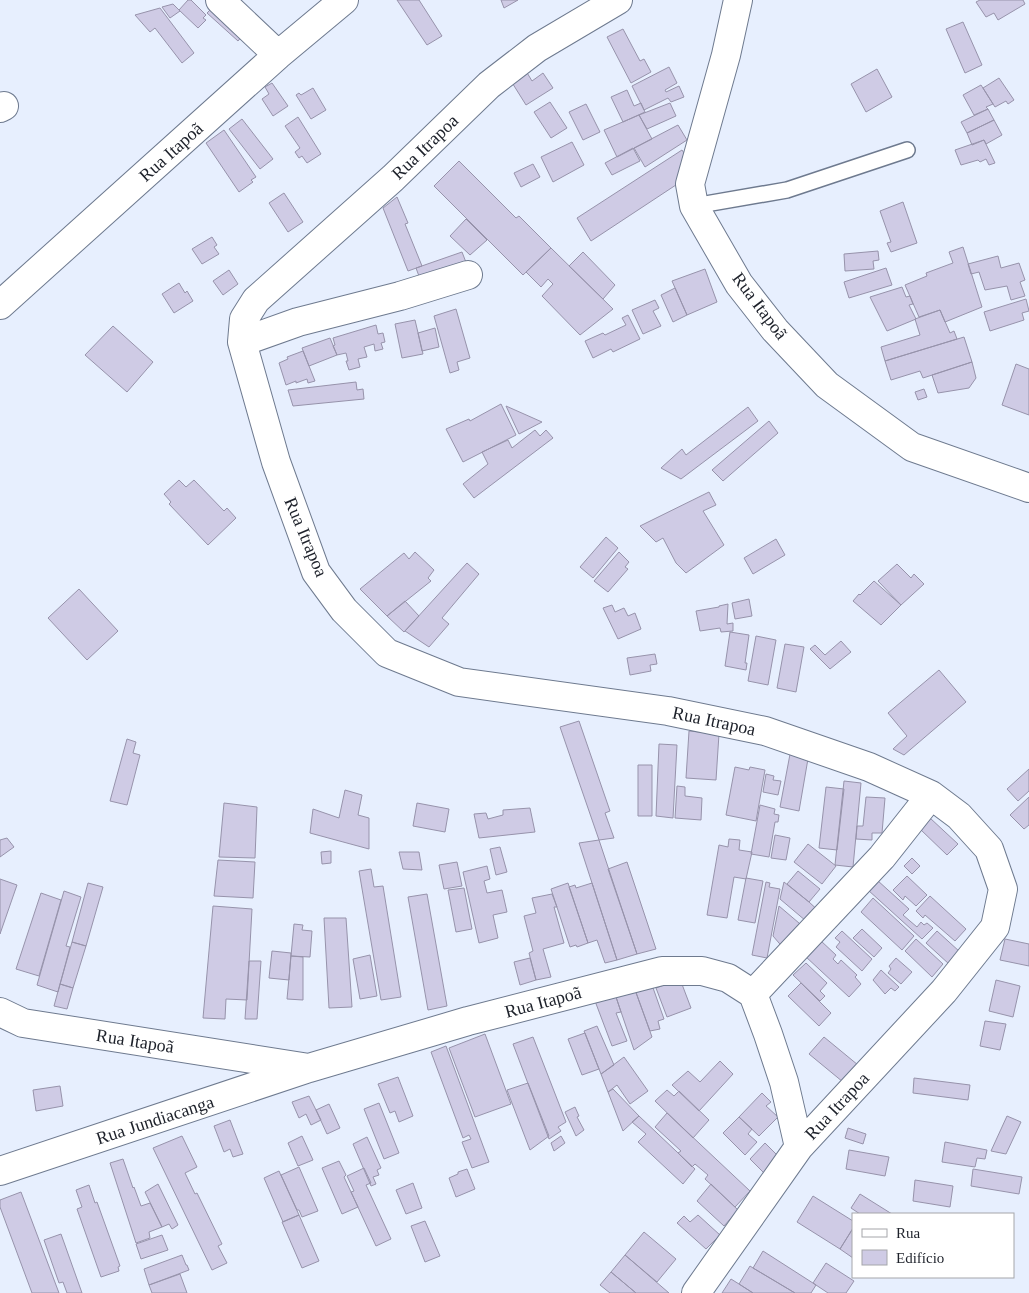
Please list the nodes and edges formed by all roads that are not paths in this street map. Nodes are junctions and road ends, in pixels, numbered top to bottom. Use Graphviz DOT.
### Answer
graph roads {
  1 [pos="220,0"];
  2 [pos="344,0"];
  3 [pos="618,0"];
  4 [pos="738,0"];
  5 [pos="278,55"];
  6 [pos="907,150"];
  7 [pos="694,206"];
  8 [pos="468,275"];
  9 [pos="0,305"];
  10 [pos="242,342"];
  11 [pos="1029,488"];
  12 [pos="931,795"];
  13 [pos="753,994"];
  14 [pos="0,1012"];
  15 [pos="309,1068"];
  16 [pos="799,1147"];
  17 [pos="0,1171"];
  18 [pos="696,1293"];
  1 -- 5 [label="street"];
  2 -- 5 [label="street, Rua Itapoã"];
  3 -- 10 [label="street, Rua Itrapoa"];
  4 -- 7 [label="street, Rua Itapoã"];
  5 -- 9 [label="street, Rua Itapoã"];
  6 -- 7 [label="lane"];
  7 -- 11 [label="street, Rua Itapoã"];
  8 -- 10 [label="street"];
  10 -- 12 [label="street, Rua Itrapoa"];
  12 -- 13 [label="street"];
  12 -- 16 [label="street, Rua Itrapoa"];
  13 -- 15 [label="street, Rua Itapoã"];
  13 -- 16 [label="street"];
  14 -- 15 [label="street, Rua Itapoã"];
  15 -- 17 [label="street, Rua Jundiacanga"];
  16 -- 18 [label="street"];
}
